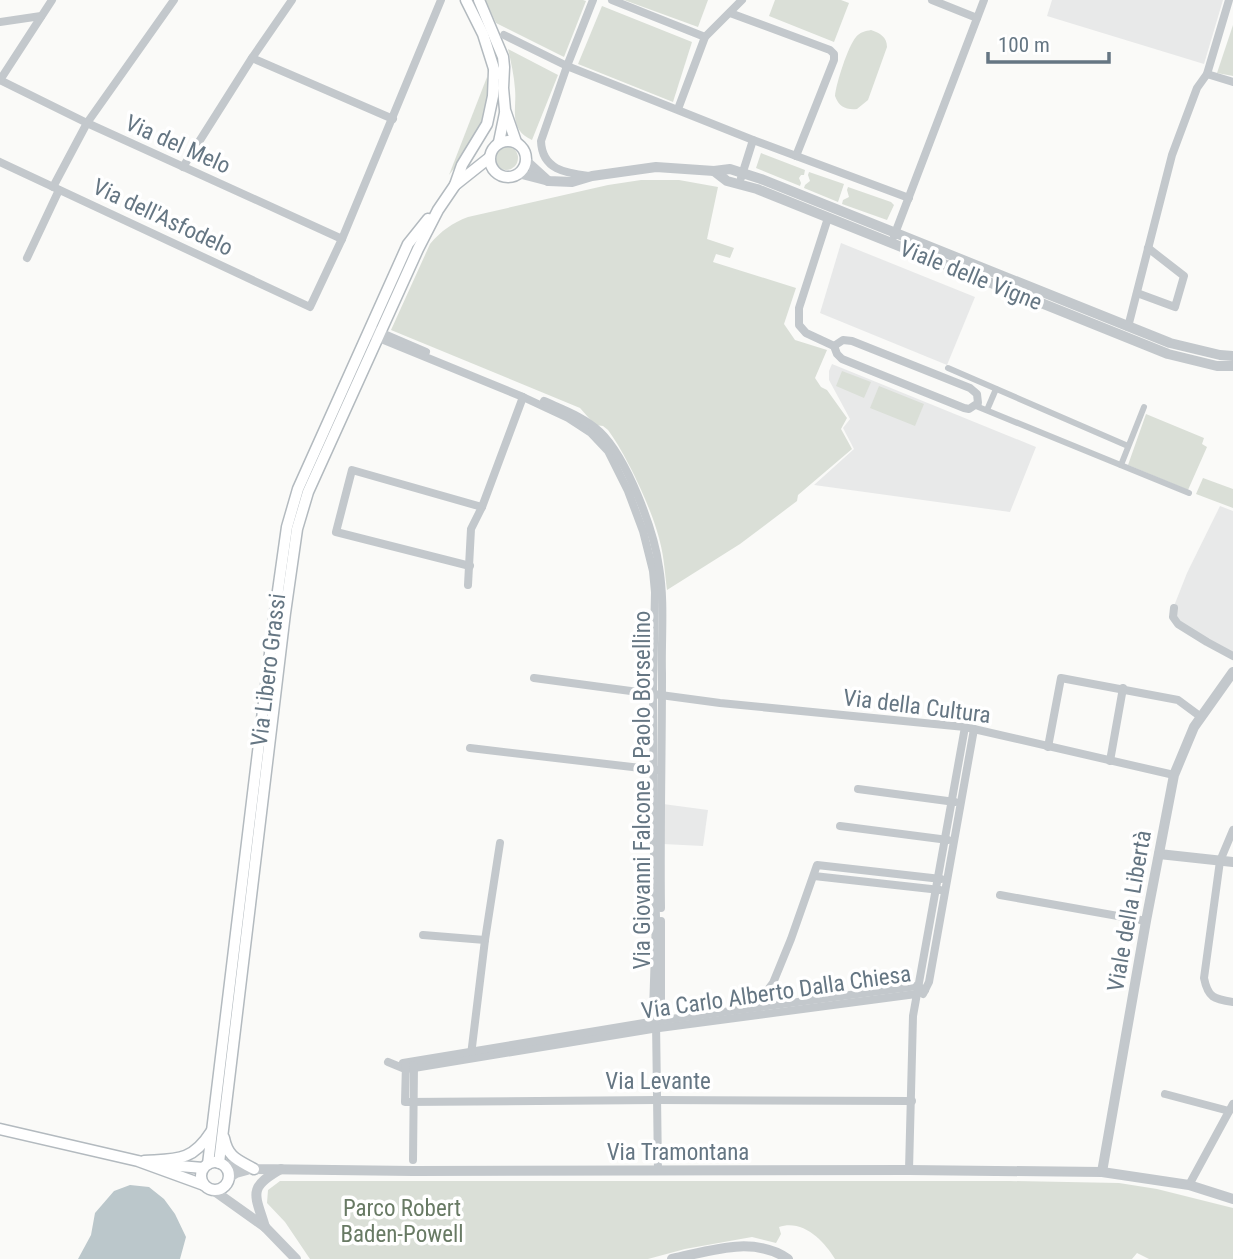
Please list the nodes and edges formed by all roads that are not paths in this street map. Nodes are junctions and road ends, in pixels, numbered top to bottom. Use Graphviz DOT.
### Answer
graph roads {
  1 [pos="51,0"];
  2 [pos="174,0"];
  3 [pos="292,0"];
  4 [pos="440,0"];
  5 [pos="466,0"];
  6 [pos="479,0"];
  7 [pos="593,0"];
  8 [pos="612,0"];
  9 [pos="742,0"];
  10 [pos="932,0"];
  11 [pos="984,0"];
  12 [pos="1229,0"];
  13 [pos="730,13"];
  14 [pos="41,16"];
  15 [pos="977,18"];
  16 [pos="0,22"];
  17 [pos="504,35"];
  18 [pos="705,37"];
  19 [pos="252,58"];
  20 [pos="567,66"];
  21 [pos="494,71"];
  22 [pos="1207,74"];
  23 [pos="0,80"];
  24 [pos="1233,82"];
  25 [pos="503,88"];
  26 [pos="678,109"];
  27 [pos="505,110"];
  28 [pos="393,119"];
  29 [pos="87,123"];
  30 [pos="753,140"];
  31 [pos="499,142"];
  32 [pos="516,142"];
  33 [pos="796,156"];
  34 [pos="489,158"];
  35 [pos="526,161"];
  36 [pos="0,162"];
  37 [pos="183,167"];
  38 [pos="472,170"];
  39 [pos="493,170"];
  40 [pos="518,173"];
  41 [pos="592,176"];
  42 [pos="740,178"];
  43 [pos="549,181"];
  44 [pos="455,185"];
  45 [pos="56,188"];
  46 [pos="909,198"];
  47 [pos="828,218"];
  48 [pos="894,238"];
  49 [pos="342,239"];
  50 [pos="1148,248"];
  51 [pos="27,258"];
  52 [pos="1137,293"];
  53 [pos="1128,327"];
  54 [pos="374,333"];
  55 [pos="834,346"];
  56 [pos="1233,356"];
  57 [pos="1233,366"];
  58 [pos="948,368"];
  59 [pos="490,381"];
  60 [pos="996,389"];
  61 [pos="523,397"];
  62 [pos="976,405"];
  63 [pos="1144,408"];
  64 [pos="558,410"];
  65 [pos="987,410"];
  66 [pos="1128,446"];
  67 [pos="1121,465"];
  68 [pos="1189,493"];
  69 [pos="482,506"];
  70 [pos="470,566"];
  71 [pos="468,585"];
  72 [pos="1174,608"];
  73 [pos="1233,656"];
  74 [pos="1233,672"];
  75 [pos="534,678"];
  76 [pos="1123,688"];
  77 [pos="657,693"];
  78 [pos="1201,717"];
  79 [pos="970,728"];
  80 [pos="1048,747"];
  81 [pos="470,748"];
  82 [pos="1110,761"];
  83 [pos="657,770"];
  84 [pos="1174,775"];
  85 [pos="858,789"];
  86 [pos="956,802"];
  87 [pos="840,826"];
  88 [pos="1233,831"];
  89 [pos="944,839"];
  90 [pos="954,841"];
  91 [pos="499,844"];
  92 [pos="1159,854"];
  93 [pos="1220,860"];
  94 [pos="1233,862"];
  95 [pos="814,876"];
  96 [pos="937,878"];
  97 [pos="947,879"];
  98 [pos="940,890"];
  99 [pos="1000,895"];
  100 [pos="1146,921"];
  101 [pos="423,935"];
  102 [pos="485,940"];
  103 [pos="920,990"];
  104 [pos="1233,1002"];
  105 [pos="766,1006"];
  106 [pos="655,1025"];
  107 [pos="471,1056"];
  108 [pos="1166,1094"];
  109 [pos="657,1100"];
  110 [pos="912,1101"];
  111 [pos="409,1102"];
  112 [pos="1231,1107"];
  113 [pos="0,1129"];
  114 [pos="218,1133"];
  115 [pos="413,1160"];
  116 [pos="138,1161"];
  117 [pos="214,1165"];
  118 [pos="254,1169"];
  119 [pos="281,1169"];
  120 [pos="909,1170"];
  121 [pos="658,1171"];
  122 [pos="1102,1172"];
  123 [pos="228,1180"];
  124 [pos="1189,1185"];
  125 [pos="209,1188"];
  126 [pos="1233,1199"];
  127 [pos="237,1206"];
  128 [pos="265,1227"];
  129 [pos="296,1259"];
  130 [pos="672,1259"];
  131 [pos="788,1259"];
  1 -- 14 [label="street"];
  2 -- 29 [label="street"];
  3 -- 19 [label="street"];
  4 -- 28 [label="street"];
  5 -- 21 [label="main road"];
  6 -- 25 [label="main road"];
  7 -- 20 [label="street"];
  8 -- 18 [label="street"];
  9 -- 13 [label="street"];
  10 -- 15 [label="street"];
  11 -- 15 [label="street"];
  12 -- 22 [label="street"];
  13 -- 18 [label="street"];
  13 -- 33 [label="street"];
  14 -- 16 [label="street"];
  14 -- 23 [label="street"];
  15 -- 46 [label="street"];
  17 -- 20 [label="street"];
  18 -- 26 [label="street"];
  19 -- 28 [label="street"];
  19 -- 37 [label="street"];
  20 -- 26 [label="street"];
  20 -- 41 [label="street"];
  21 -- 25 [label="main road"];
  21 -- 44 [label="main road"];
  22 -- 24 [label="street"];
  22 -- 50 [label="street"];
  23 -- 29 [label="street, Via del Melo"];
  25 -- 27 [label="main road"];
  26 -- 30 [label="street"];
  27 -- 31 [label="main road"];
  27 -- 32 [label="main road"];
  28 -- 49 [label="street"];
  29 -- 37 [label="street, Via del Melo"];
  29 -- 45 [label="street"];
  30 -- 33 [label="street"];
  30 -- 42 [label="street"];
  31 -- 32 [label="main road"];
  31 -- 34 [label="main road"];
  32 -- 35 [label="main road"];
  33 -- 46 [label="street"];
  34 -- 38 [label="main road"];
  34 -- 39 [label="main road"];
  35 -- 40 [label="main road"];
  35 -- 43 [label="street"];
  36 -- 45 [label="street, Via dell'Asfodelo"];
  37 -- 49 [label="street, Via del Melo"];
  38 -- 39 [label="main road"];
  38 -- 44 [label="main road"];
  39 -- 40 [label="main road"];
  40 -- 43 [label="street, Viale delle Vigne"];
  41 -- 42 [label="street, Viale delle Vigne"];
  41 -- 43 [label="street, Viale delle Vigne"];
  42 -- 47 [label="street, Viale delle Vigne"];
  42 -- 48 [label="street, Viale delle Vigne"];
  44 -- 54 [label="main road, Via Libero Grassi"];
  45 -- 49 [label="street, Via dell'Asfodelo"];
  45 -- 51 [label="street"];
  46 -- 48 [label="street"];
  47 -- 48 [label="street, Viale delle Vigne"];
  47 -- 55 [label="street"];
  48 -- 53 [label="street, Viale delle Vigne"];
  48 -- 57 [label="street, Viale delle Vigne"];
  50 -- 52 [label="street"];
  50 -- 52 [label="street"];
  52 -- 53 [label="street"];
  53 -- 56 [label="street, Viale delle Vigne"];
  54 -- 59 [label="street, Via Giovanni Falcone e Paolo Borsellino"];
  54 -- 114 [label="main road, Via Libero Grassi"];
  55 -- 62 [label="street"];
  55 -- 62 [label="street"];
  58 -- 60 [label="street"];
  59 -- 61 [label="street, Via Giovanni Falcone e Paolo Borsellino"];
  59 -- 64 [label="street, Via Giovanni Falcone e Paolo Borsellino"];
  60 -- 65 [label="street"];
  60 -- 66 [label="street"];
  61 -- 64 [label="street, Via Giovanni Falcone e Paolo Borsellino"];
  61 -- 69 [label="street"];
  62 -- 65 [label="street"];
  63 -- 66 [label="street"];
  64 -- 77 [label="street, Via Giovanni Falcone e Paolo Borsellino"];
  65 -- 67 [label="street"];
  66 -- 67 [label="street"];
  67 -- 68 [label="street"];
  69 -- 70 [label="street"];
  69 -- 70 [label="street"];
  70 -- 71 [label="street"];
  72 -- 73 [label="street"];
  74 -- 78 [label="street, Viale della Libertà"];
  75 -- 77 [label="street, Via della Cultura"];
  76 -- 78 [label="street"];
  76 -- 80 [label="street"];
  76 -- 82 [label="street"];
  77 -- 79 [label="street, Via della Cultura"];
  77 -- 83 [label="street, Via Giovanni Falcone e Paolo Borsellino"];
  78 -- 84 [label="street, Viale della Libertà"];
  79 -- 80 [label="street, Via della Cultura"];
  79 -- 86 [label="street"];
  80 -- 82 [label="street, Via della Cultura"];
  81 -- 83 [label="street"];
  82 -- 84 [label="street, Via della Cultura"];
  83 -- 106 [label="street, Via Giovanni Falcone e Paolo Borsellino"];
  84 -- 92 [label="street, Viale della Libertà"];
  85 -- 86 [label="street"];
  86 -- 89 [label="street"];
  86 -- 90 [label="street"];
  87 -- 89 [label="street"];
  88 -- 93 [label="street"];
  89 -- 90 [label="street"];
  89 -- 96 [label="street"];
  90 -- 97 [label="street"];
  91 -- 102 [label="street"];
  92 -- 93 [label="street"];
  92 -- 100 [label="street, Viale della Libertà"];
  93 -- 94 [label="street"];
  93 -- 104 [label="street"];
  95 -- 96 [label="street"];
  95 -- 98 [label="street"];
  95 -- 105 [label="street"];
  96 -- 97 [label="street"];
  96 -- 98 [label="street"];
  97 -- 98 [label="street"];
  98 -- 103 [label="street"];
  99 -- 100 [label="street"];
  100 -- 122 [label="street, Viale della Libertà"];
  101 -- 102 [label="street"];
  102 -- 107 [label="street"];
  103 -- 105 [label="street, Via Carlo Alberto Dalla Chiesa"];
  103 -- 106 [label="street, Via Carlo Alberto Dalla Chiesa"];
  103 -- 110 [label="street"];
  105 -- 106 [label="street, Via Carlo Alberto Dalla Chiesa"];
  106 -- 107 [label="street, Via Carlo Alberto Dalla Chiesa"];
  106 -- 109 [label="street, Via Giovanni Falcone e Paolo Borsellino"];
  107 -- 111 [label="street, Via Carlo Alberto Dalla Chiesa"];
  108 -- 112 [label="street"];
  109 -- 110 [label="street, Via Levante"];
  109 -- 111 [label="street, Via Levante"];
  109 -- 121 [label="street, Via Giovanni Falcone e Paolo Borsellino"];
  110 -- 120 [label="street"];
  111 -- 115 [label="street"];
  112 -- 124 [label="street"];
  113 -- 116 [label="main road"];
  114 -- 116 [label="main road"];
  114 -- 117 [label="main road, Via Libero Grassi"];
  114 -- 118 [label="main road"];
  116 -- 117 [label="main road"];
  116 -- 125 [label="main road"];
  117 -- 118 [label="street, Via Tramontana"];
  117 -- 123 [label="main road"];
  117 -- 125 [label="main road"];
  118 -- 119 [label="street, Via Tramontana"];
  118 -- 123 [label="street, Via Tramontana"];
  119 -- 121 [label="street, Via Tramontana"];
  119 -- 128 [label="street"];
  120 -- 121 [label="street, Via Tramontana"];
  120 -- 122 [label="street, Via Tramontana"];
  122 -- 124 [label="street, Via Tramontana"];
  123 -- 125 [label="main road"];
  123 -- 127 [label="street"];
  124 -- 126 [label="street, Via Tramontana"];
  125 -- 127 [label="street"];
  127 -- 128 [label="street"];
  128 -- 129 [label="street"];
  130 -- 131 [label="street"];
}
